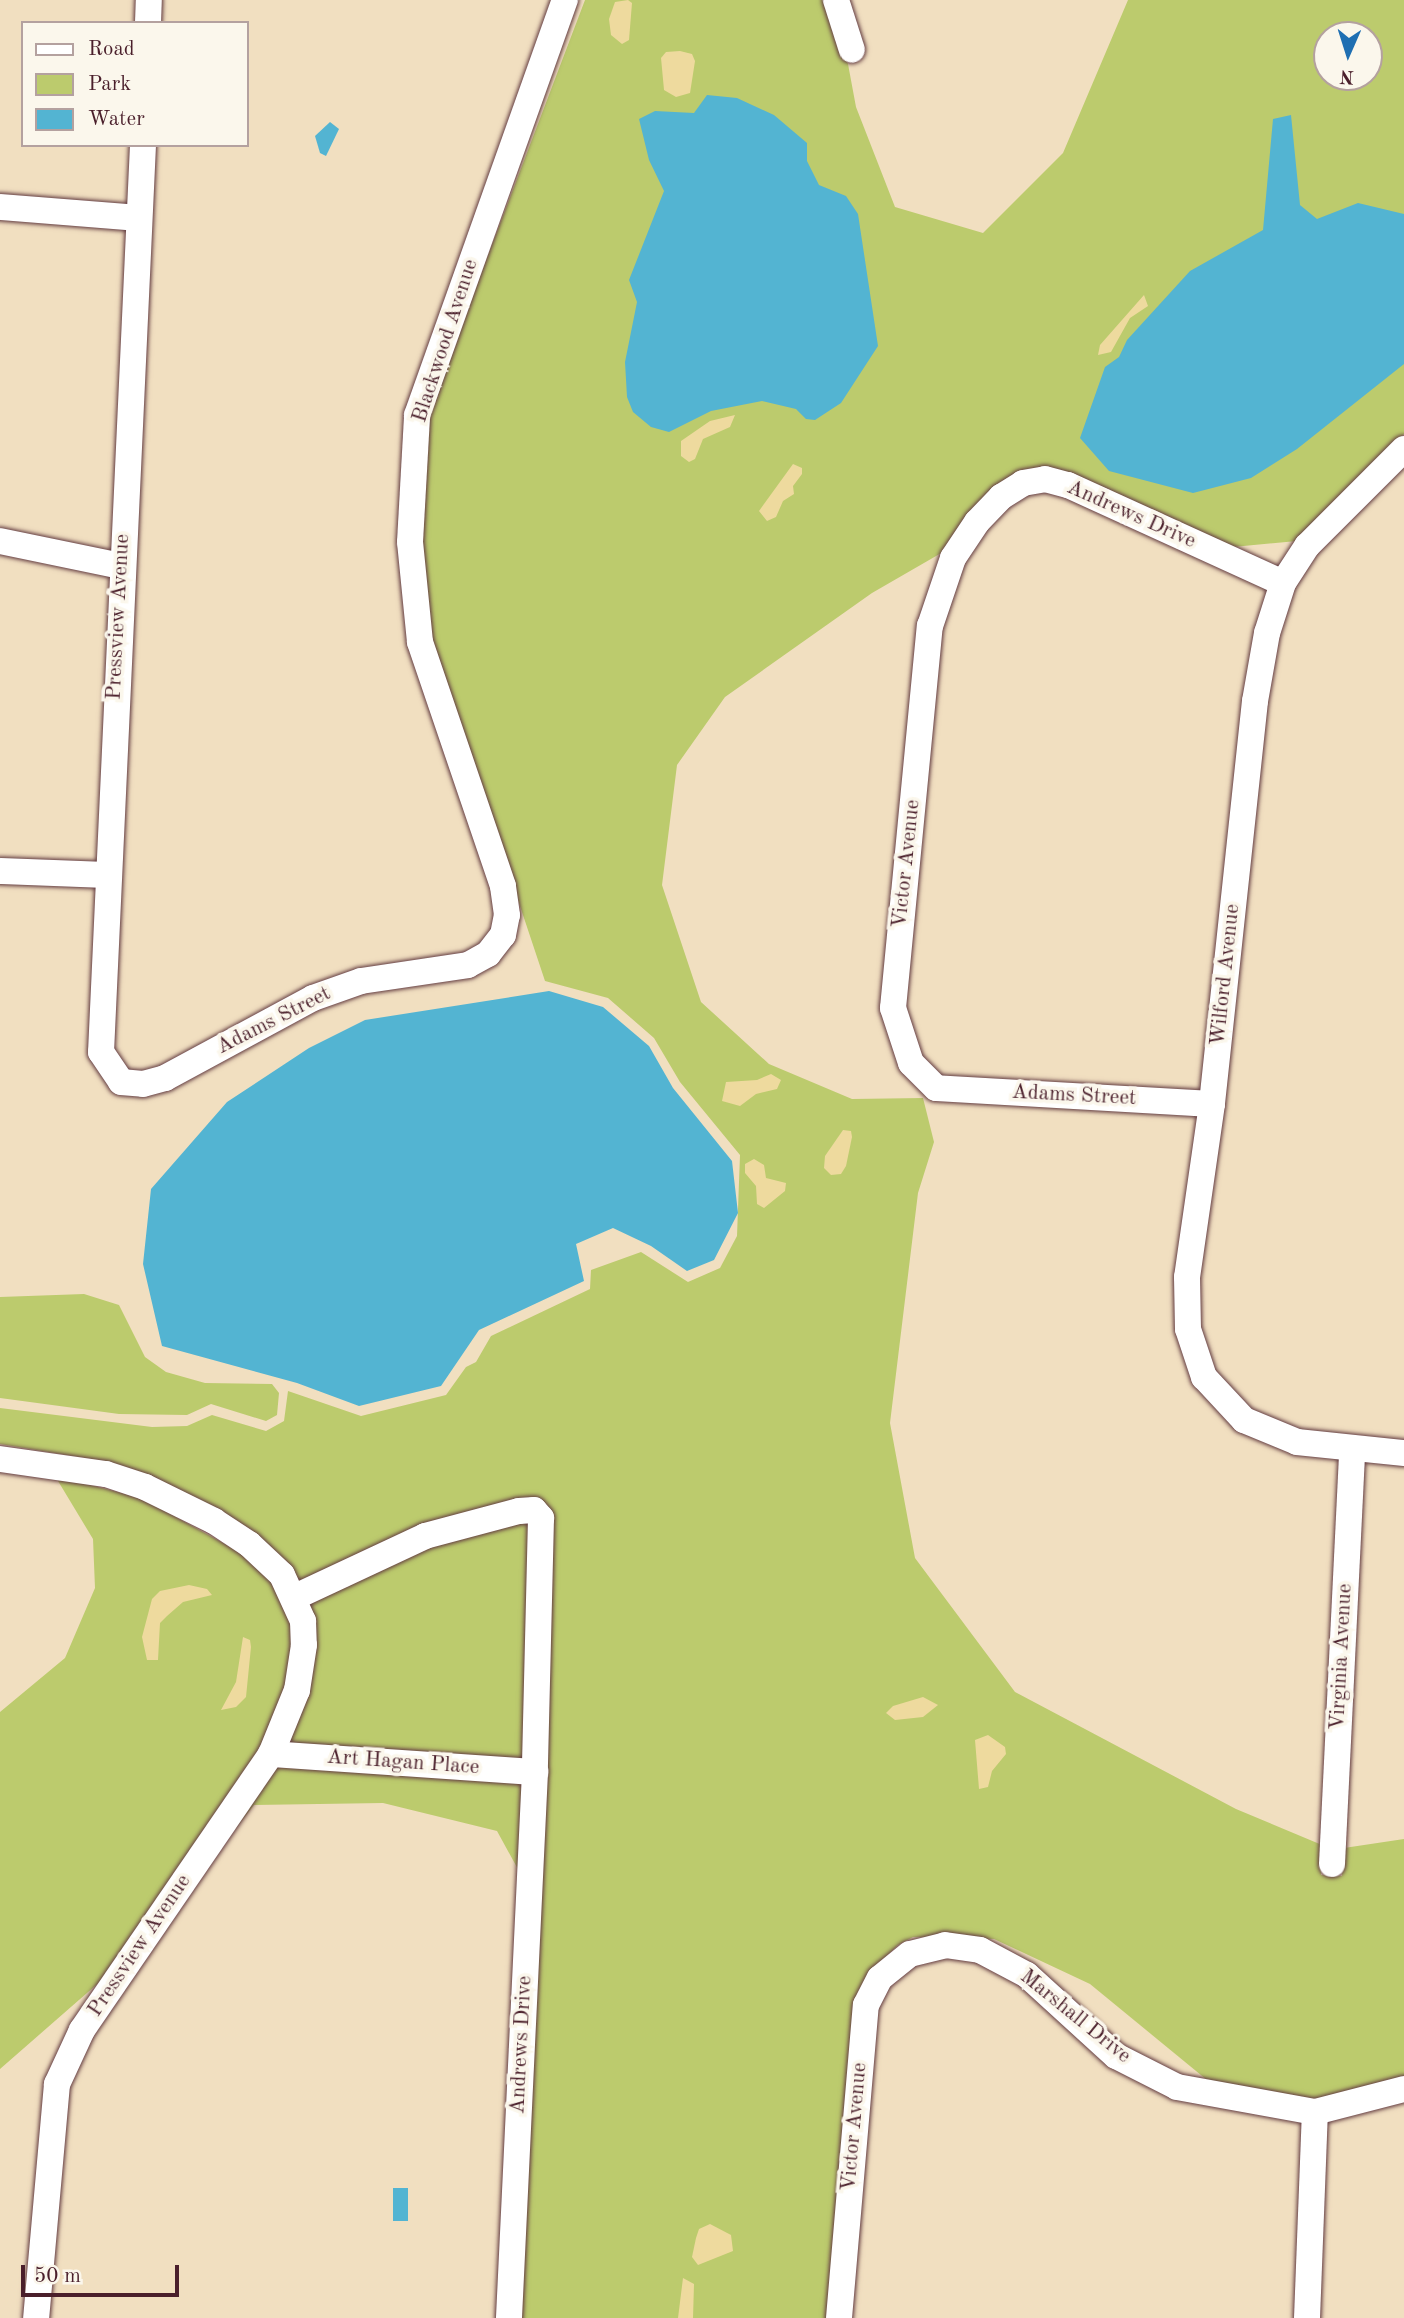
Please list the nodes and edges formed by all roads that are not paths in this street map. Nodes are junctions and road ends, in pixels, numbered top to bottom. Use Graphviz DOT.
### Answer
graph roads {
  1 [pos="149,0"];
  2 [pos="565,0"];
  3 [pos="836,0"];
  4 [pos="148,21"];
  5 [pos="852,50"];
  6 [pos="143,147"];
  7 [pos="0,206"];
  8 [pos="139,218"];
  9 [pos="1404,449"];
  10 [pos="0,541"];
  11 [pos="121,566"];
  12 [pos="1283,583"];
  13 [pos="930,626"];
  14 [pos="0,871"];
  15 [pos="107,875"];
  16 [pos="503,935"];
  17 [pos="121,1082"];
  18 [pos="936,1088"];
  19 [pos="1212,1104"];
  20 [pos="1352,1451"];
  21 [pos="1404,1453"];
  22 [pos="0,1459"];
  23 [pos="295,1597"];
  24 [pos="271,1754"];
  25 [pos="535,1772"];
  26 [pos="1332,1864"];
  27 [pos="910,1954"];
  28 [pos="1404,2089"];
  29 [pos="1315,2112"];
  30 [pos="36,2318"];
  31 [pos="509,2318"];
  32 [pos="839,2318"];
  33 [pos="1307,2318"];
  1 -- 4 [label="street"];
  2 -- 16 [label="street, Blackwood Avenue"];
  3 -- 5 [label="street"];
  6 -- 8 [label="street, Pressview Avenue"];
  7 -- 8 [label="street"];
  8 -- 11 [label="street, Pressview Avenue"];
  9 -- 12 [label="street, Wilford Avenue"];
  10 -- 11 [label="street"];
  11 -- 15 [label="street, Pressview Avenue"];
  12 -- 13 [label="street, Andrews Drive"];
  12 -- 19 [label="street, Wilford Avenue"];
  13 -- 18 [label="street, Victor Avenue"];
  14 -- 15 [label="street"];
  15 -- 17 [label="street, Pressview Avenue"];
  16 -- 17 [label="street, Adams Street"];
  18 -- 19 [label="street, Adams Street"];
  19 -- 20 [label="street, Wilford Avenue"];
  20 -- 21 [label="street, Wilford Avenue"];
  20 -- 26 [label="street, Virginia Avenue"];
  22 -- 23 [label="street"];
  23 -- 24 [label="street, Pressview Avenue"];
  23 -- 25 [label="street, Andrews Drive"];
  24 -- 25 [label="street, Art Hagan Place"];
  24 -- 30 [label="street, Pressview Avenue"];
  25 -- 31 [label="street, Andrews Drive"];
  27 -- 29 [label="street, Marshall Drive"];
  27 -- 32 [label="street, Victor Avenue"];
  28 -- 29 [label="street, Marshall Drive"];
  29 -- 33 [label="street"];
}
